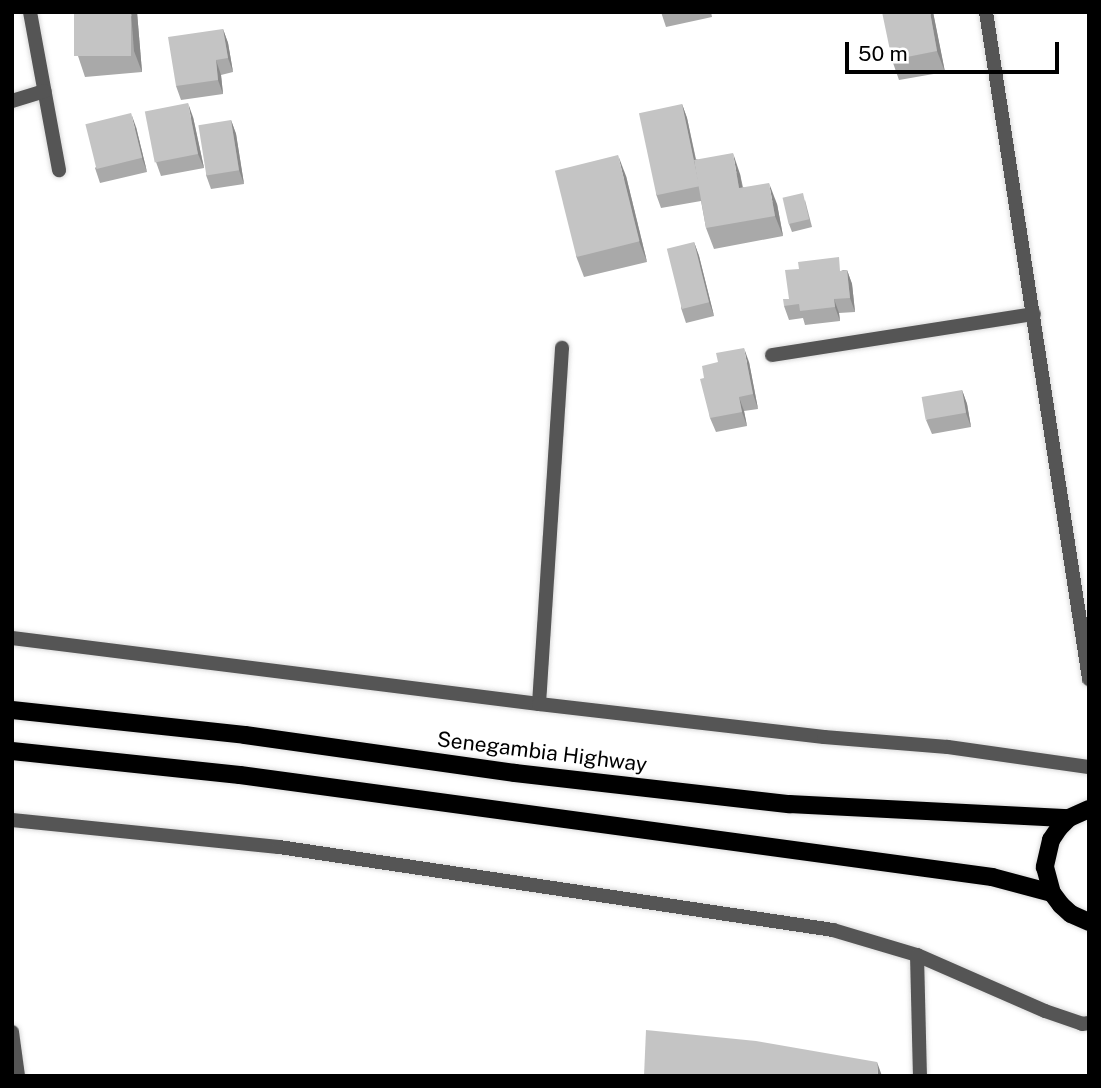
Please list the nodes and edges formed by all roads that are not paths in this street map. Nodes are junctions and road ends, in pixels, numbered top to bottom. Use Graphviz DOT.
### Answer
graph roads {
  1 [pos="30,12"];
  2 [pos="986,12"];
  3 [pos="45,91"];
  4 [pos="12,101"];
  5 [pos="59,170"];
  6 [pos="1034,314"];
  7 [pos="562,348"];
  8 [pos="772,355"];
  9 [pos="12,638"];
  10 [pos="1089,680"];
  11 [pos="538,704"];
  12 [pos="12,710"];
  13 [pos="12,751"];
  14 [pos="1089,767"];
  15 [pos="1089,809"];
  16 [pos="1069,818"];
  17 [pos="12,820"];
  18 [pos="1052,893"];
  19 [pos="1089,922"];
  20 [pos="917,956"];
  21 [pos="1089,1023"];
  22 [pos="12,1032"];
  23 [pos="19,1076"];
  24 [pos="920,1076"];
  1 -- 3 [label="street"];
  2 -- 6 [label="street"];
  3 -- 4 [label="street"];
  3 -- 5 [label="street"];
  6 -- 8 [label="street"];
  6 -- 10 [label="street"];
  7 -- 11 [label="street"];
  9 -- 11 [label="street"];
  11 -- 14 [label="street"];
  12 -- 16 [label="main road, Senegambia Highway"];
  13 -- 18 [label="main road"];
  15 -- 16 [label="main road"];
  16 -- 18 [label="main road"];
  17 -- 20 [label="street"];
  18 -- 19 [label="main road"];
  20 -- 21 [label="street"];
  20 -- 24 [label="street"];
  22 -- 23 [label="street"];
}
